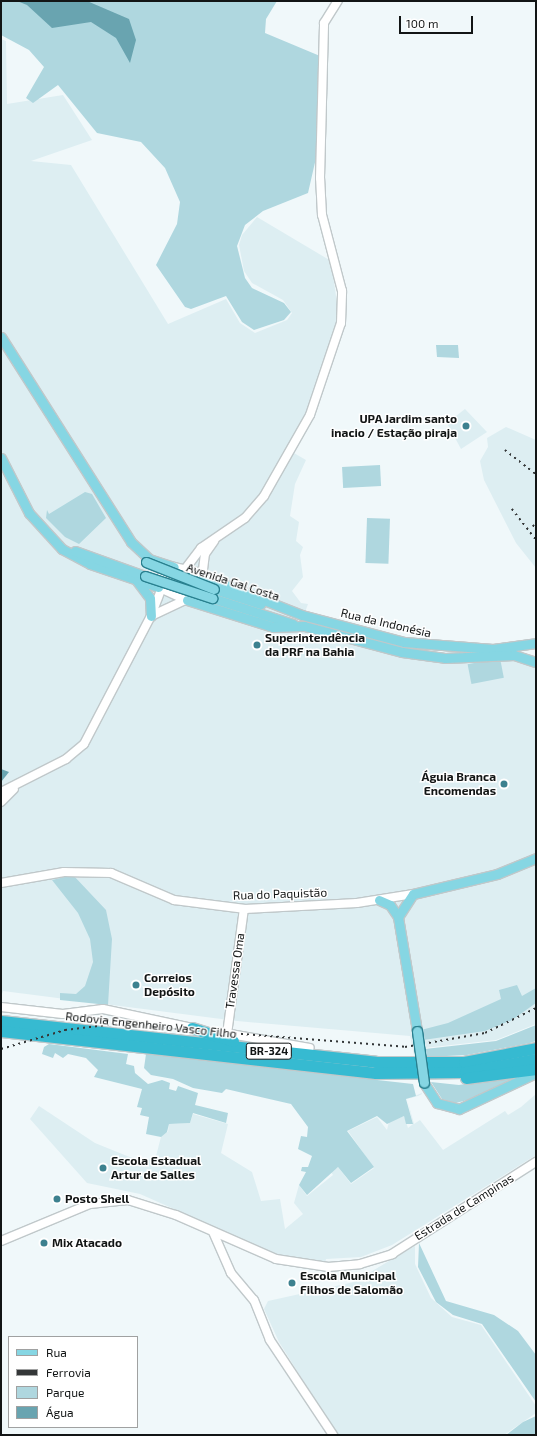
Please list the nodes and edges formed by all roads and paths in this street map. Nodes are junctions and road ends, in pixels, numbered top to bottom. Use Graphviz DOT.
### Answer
graph roads {
  1 [pos="338,1"];
  2 [pos="1,337"];
  3 [pos="1,458"];
  4 [pos="94,486"];
  5 [pos="218,536"];
  6 [pos="174,567"];
  7 [pos="186,568"];
  8 [pos="202,574"];
  9 [pos="141,578"];
  10 [pos="160,588"];
  11 [pos="213,594"];
  12 [pos="187,600"];
  13 [pos="302,614"];
  14 [pos="151,616"];
  15 [pos="296,625"];
  16 [pos="536,643"];
  17 [pos="536,662"];
  18 [pos="27,779"];
  19 [pos="1,792"];
  20 [pos="1,802"];
  21 [pos="536,858"];
  22 [pos="1,883"];
  23 [pos="413,894"];
  24 [pos="379,900"];
  25 [pos="244,909"];
  26 [pos="398,917"];
  27 [pos="1,1007"];
  28 [pos="1,1021"];
  29 [pos="192,1028"];
  30 [pos="1,1031"];
  31 [pos="227,1034"];
  32 [pos="310,1048"];
  33 [pos="536,1048"];
  34 [pos="289,1053"];
  35 [pos="536,1059"];
  36 [pos="350,1060"];
  37 [pos="536,1069"];
  38 [pos="536,1072"];
  39 [pos="428,1079"];
  40 [pos="536,1162"];
  41 [pos="213,1232"];
  42 [pos="5,1240"];
  43 [pos="1,1245"];
  44 [pos="333,1435"];
  1 -- 5 [label="main road"];
  2 -- 4 [label="main road, Avenida Gal Costa"];
  3 -- 9 [label="main road"];
  4 -- 6 [label="main road, Avenida Gal Costa"];
  4 -- 11 [label="main road, Avenida Gal Costa, bridge"];
  5 -- 7 [label="main road"];
  5 -- 8 [label="main road"];
  6 -- 7 [label="main road, Avenida Gal Costa"];
  6 -- 10 [label="main road"];
  7 -- 8 [label="main road, Avenida Gal Costa"];
  8 -- 12 [label="main road"];
  8 -- 13 [label="main road, Avenida Gal Costa"];
  9 -- 10 [label="main road"];
  9 -- 11 [label="main road, bridge"];
  9 -- 14 [label="main road"];
  10 -- 12 [label="main road, Rua da Indonésia"];
  10 -- 14 [label="main road"];
  11 -- 13 [label="main road, Avenida Gal Costa"];
  11 -- 15 [label="main road"];
  12 -- 14 [label="main road"];
  12 -- 15 [label="main road, Rua da Indonésia"];
  13 -- 16 [label="main road, Rua da Indonésia"];
  14 -- 18 [label="main road"];
  15 -- 17 [label="main road, Rua da Indonésia"];
  18 -- 19 [label="main road"];
  18 -- 20 [label="main road"];
  21 -- 23 [label="main road, Rua do Paquistão"];
  22 -- 25 [label="main road, Rua do Paquistão"];
  23 -- 24 [label="main road, Rua do Paquistão"];
  23 -- 26 [label="main road"];
  24 -- 25 [label="main road, Rua do Paquistão"];
  24 -- 26 [label="main road"];
  25 -- 31 [label="main road, Travessa Oma"];
  26 -- 39 [label="main road, bridge"];
  27 -- 29 [label="main road, Rodovia Engenheiro Vasco Filho"];
  28 -- 34 [label="highway, Rodovia Engenheiro Vasco Filho / BR-324"];
  29 -- 31 [label="main road, Rodovia Engenheiro Vasco Filho"];
  29 -- 34 [label="highway"];
  30 -- 39 [label="highway, Rodovia Engenheiro Vasco Filho / BR-324"];
  31 -- 32 [label="main road, Rodovia Engenheiro Vasco Filho"];
  32 -- 36 [label="highway"];
  33 -- 36 [label="highway, Rodovia Engenheiro Vasco Filho / BR-324"];
  34 -- 36 [label="highway, Rodovia Engenheiro Vasco Filho / BR-324"];
  35 -- 39 [label="highway, Rodovia Engenheiro Vasco Filho / BR-324"];
  37 -- 39 [label="highway"];
  38 -- 39 [label="main road"];
  40 -- 41 [label="main road, Estrada de Campinas"];
  41 -- 42 [label="main road, Estrada de Campinas"];
  41 -- 44 [label="main road"];
  42 -- 43 [label="main road, Estrada de Campinas"];
}
